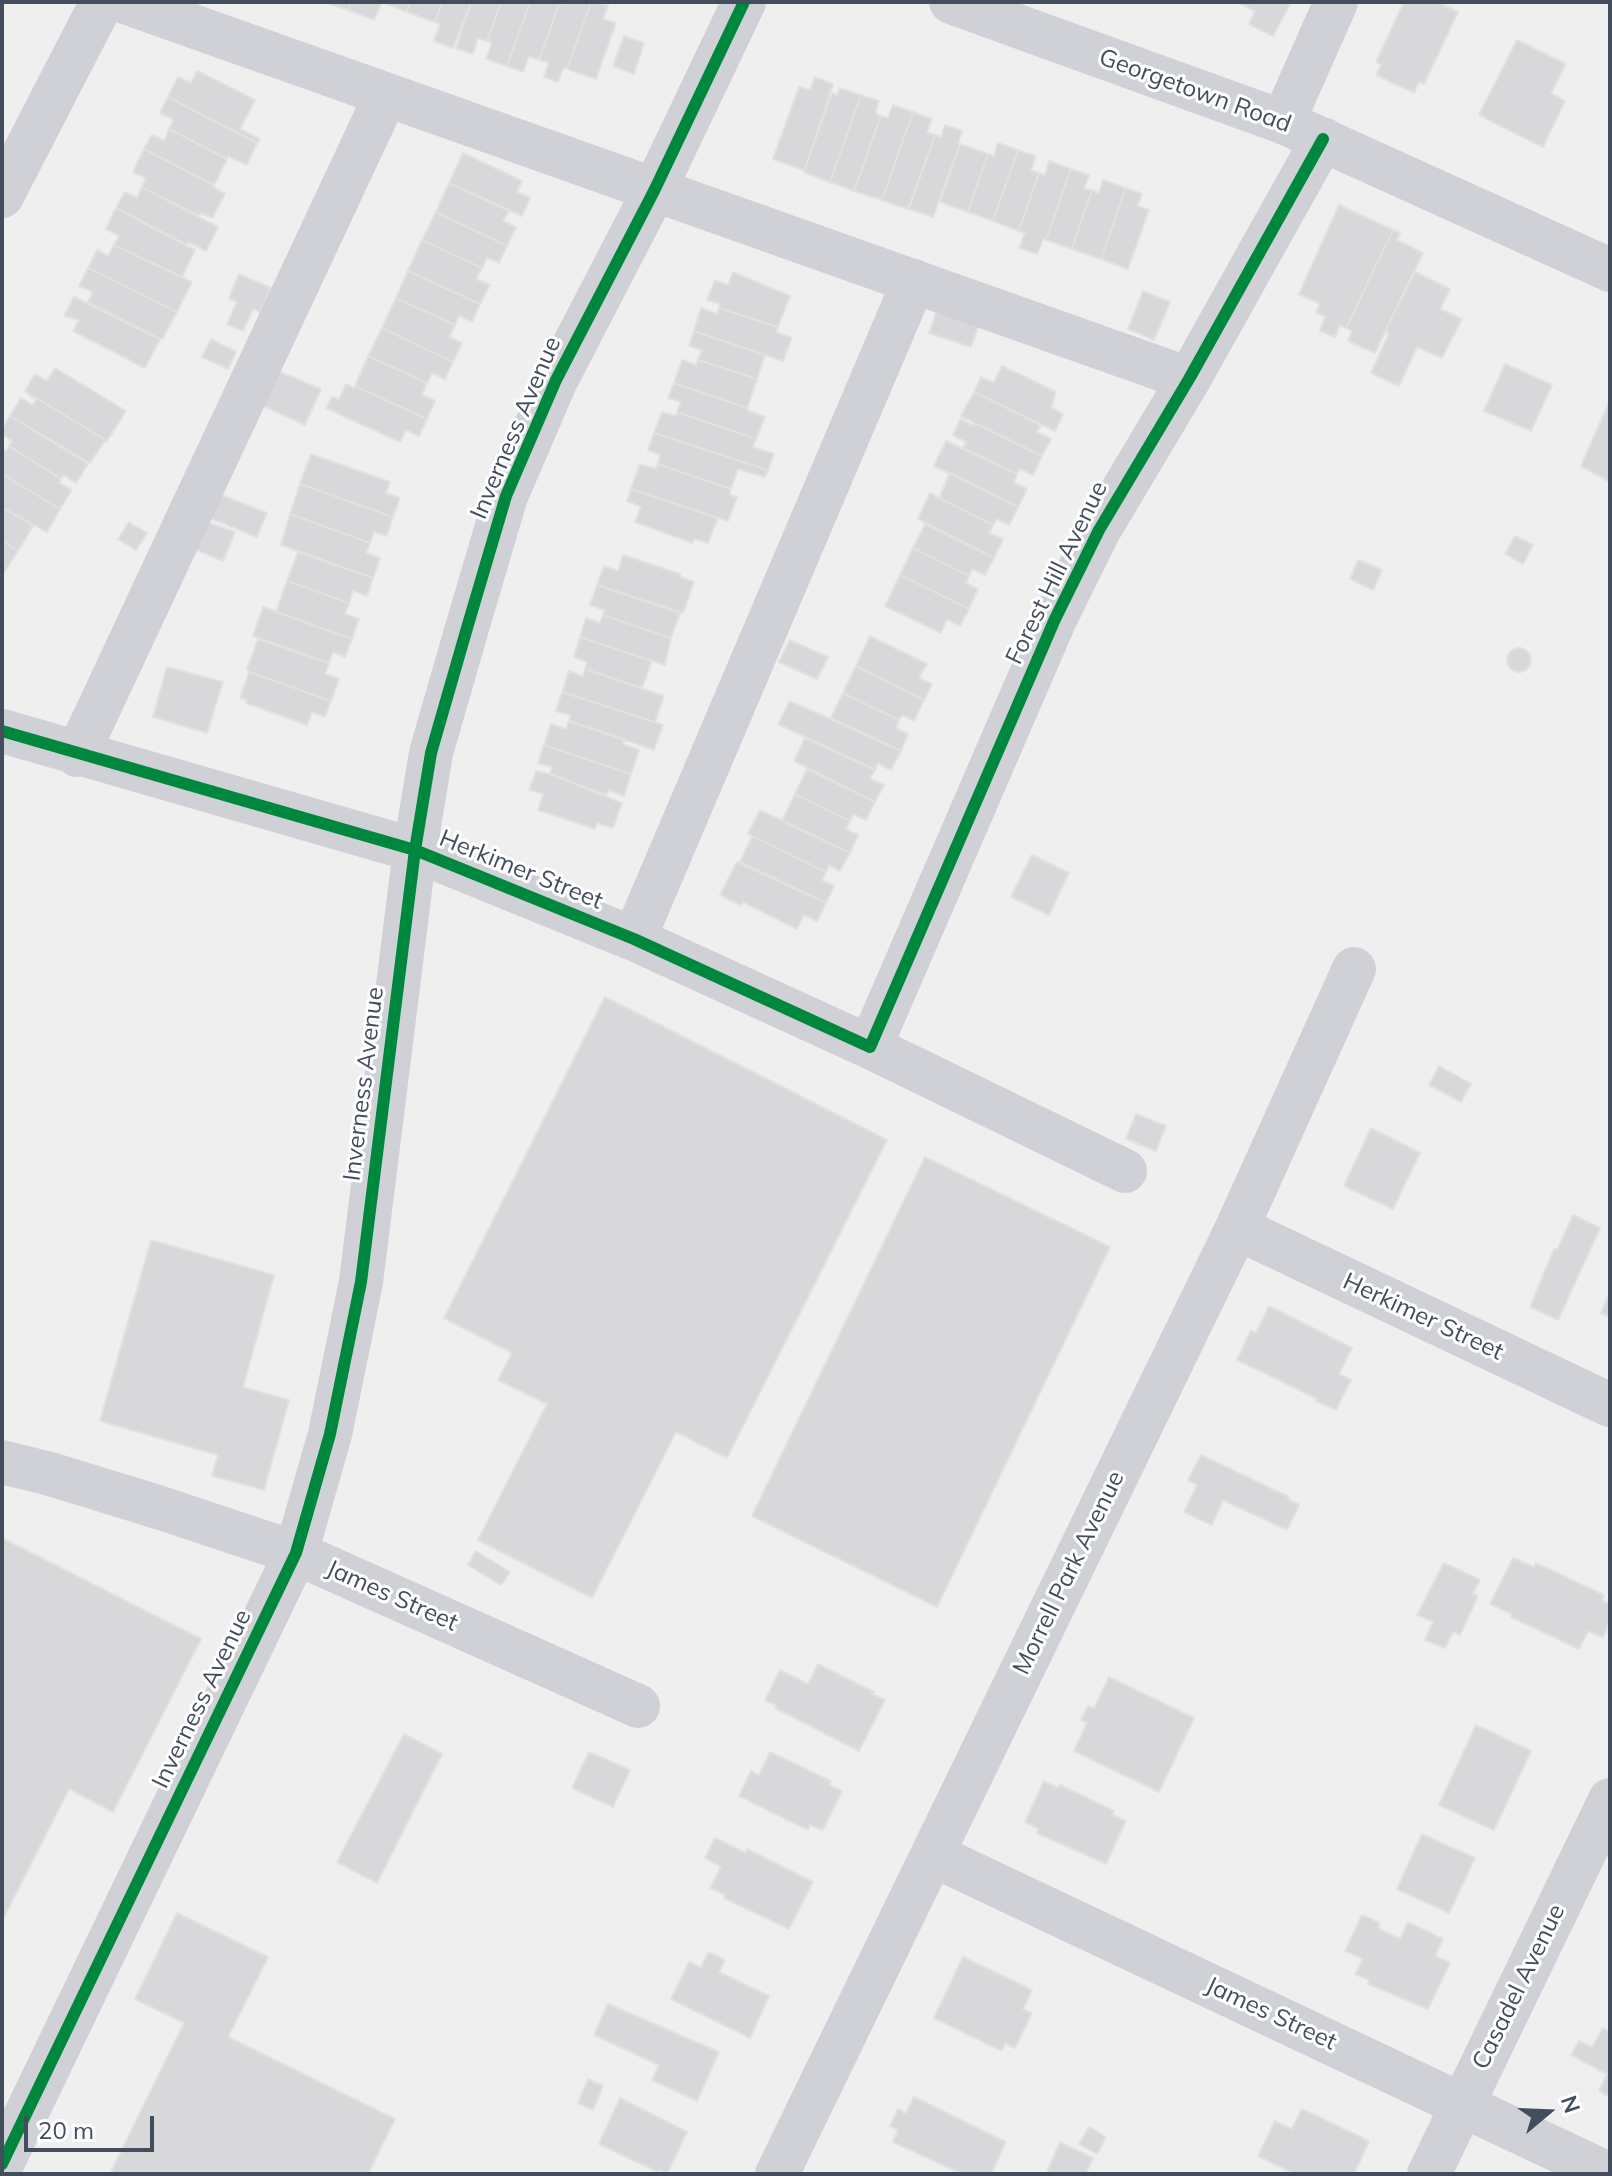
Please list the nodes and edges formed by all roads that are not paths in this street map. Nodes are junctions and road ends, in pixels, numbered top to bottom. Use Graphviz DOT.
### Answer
graph roads {
  1 [pos="102,2"];
  2 [pos="125,2"];
  3 [pos="744,2"];
  4 [pos="951,2"];
  5 [pos="1336,2"];
  6 [pos="386,95"];
  7 [pos="1283,122"];
  8 [pos="1323,139"];
  9 [pos="654,191"];
  10 [pos="2,196"];
  11 [pos="1610,270"];
  12 [pos="914,281"];
  13 [pos="1189,379"];
  14 [pos="2,731"];
  15 [pos="77,755"];
  16 [pos="415,850"];
  17 [pos="634,939"];
  18 [pos="1354,969"];
  19 [pos="870,1047"];
  20 [pos="1125,1171"];
  21 [pos="1237,1228"];
  22 [pos="1610,1405"];
  23 [pos="2,1462"];
  24 [pos="296,1553"];
  25 [pos="638,1706"];
  26 [pos="1610,1800"];
  27 [pos="933,1855"];
  28 [pos="1462,2104"];
  29 [pos="2,2164"];
  30 [pos="777,2174"];
  31 [pos="1429,2174"];
  32 [pos="1608,2174"];
  1 -- 10 [label="street"];
  2 -- 6 [label="street"];
  3 -- 9 [label="street, Inverness Avenue"];
  4 -- 7 [label="street, Georgetown Road"];
  5 -- 7 [label="street"];
  6 -- 9 [label="street"];
  6 -- 15 [label="street"];
  7 -- 8 [label="street, Georgetown Road"];
  8 -- 11 [label="street, Georgetown Road"];
  8 -- 13 [label="street, Forest Hill Avenue"];
  9 -- 12 [label="street"];
  9 -- 16 [label="street, Inverness Avenue"];
  12 -- 13 [label="street"];
  12 -- 17 [label="street"];
  13 -- 19 [label="street, Forest Hill Avenue"];
  14 -- 15 [label="street, Herkimer Street"];
  15 -- 16 [label="street, Herkimer Street"];
  16 -- 17 [label="street, Herkimer Street"];
  16 -- 24 [label="street, Inverness Avenue"];
  17 -- 19 [label="street, Herkimer Street"];
  18 -- 21 [label="street, Morrell Park Avenue"];
  19 -- 20 [label="street, Herkimer Street"];
  21 -- 22 [label="street, Herkimer Street"];
  21 -- 27 [label="street, Morrell Park Avenue"];
  23 -- 24 [label="street, James Street"];
  24 -- 25 [label="street, James Street"];
  24 -- 29 [label="street, Inverness Avenue"];
  26 -- 28 [label="street, Casadel Avenue"];
  27 -- 28 [label="street, James Street"];
  27 -- 30 [label="street, Morrell Park Avenue"];
  28 -- 31 [label="street, Casadel Avenue"];
  28 -- 32 [label="street, James Street"];
}
